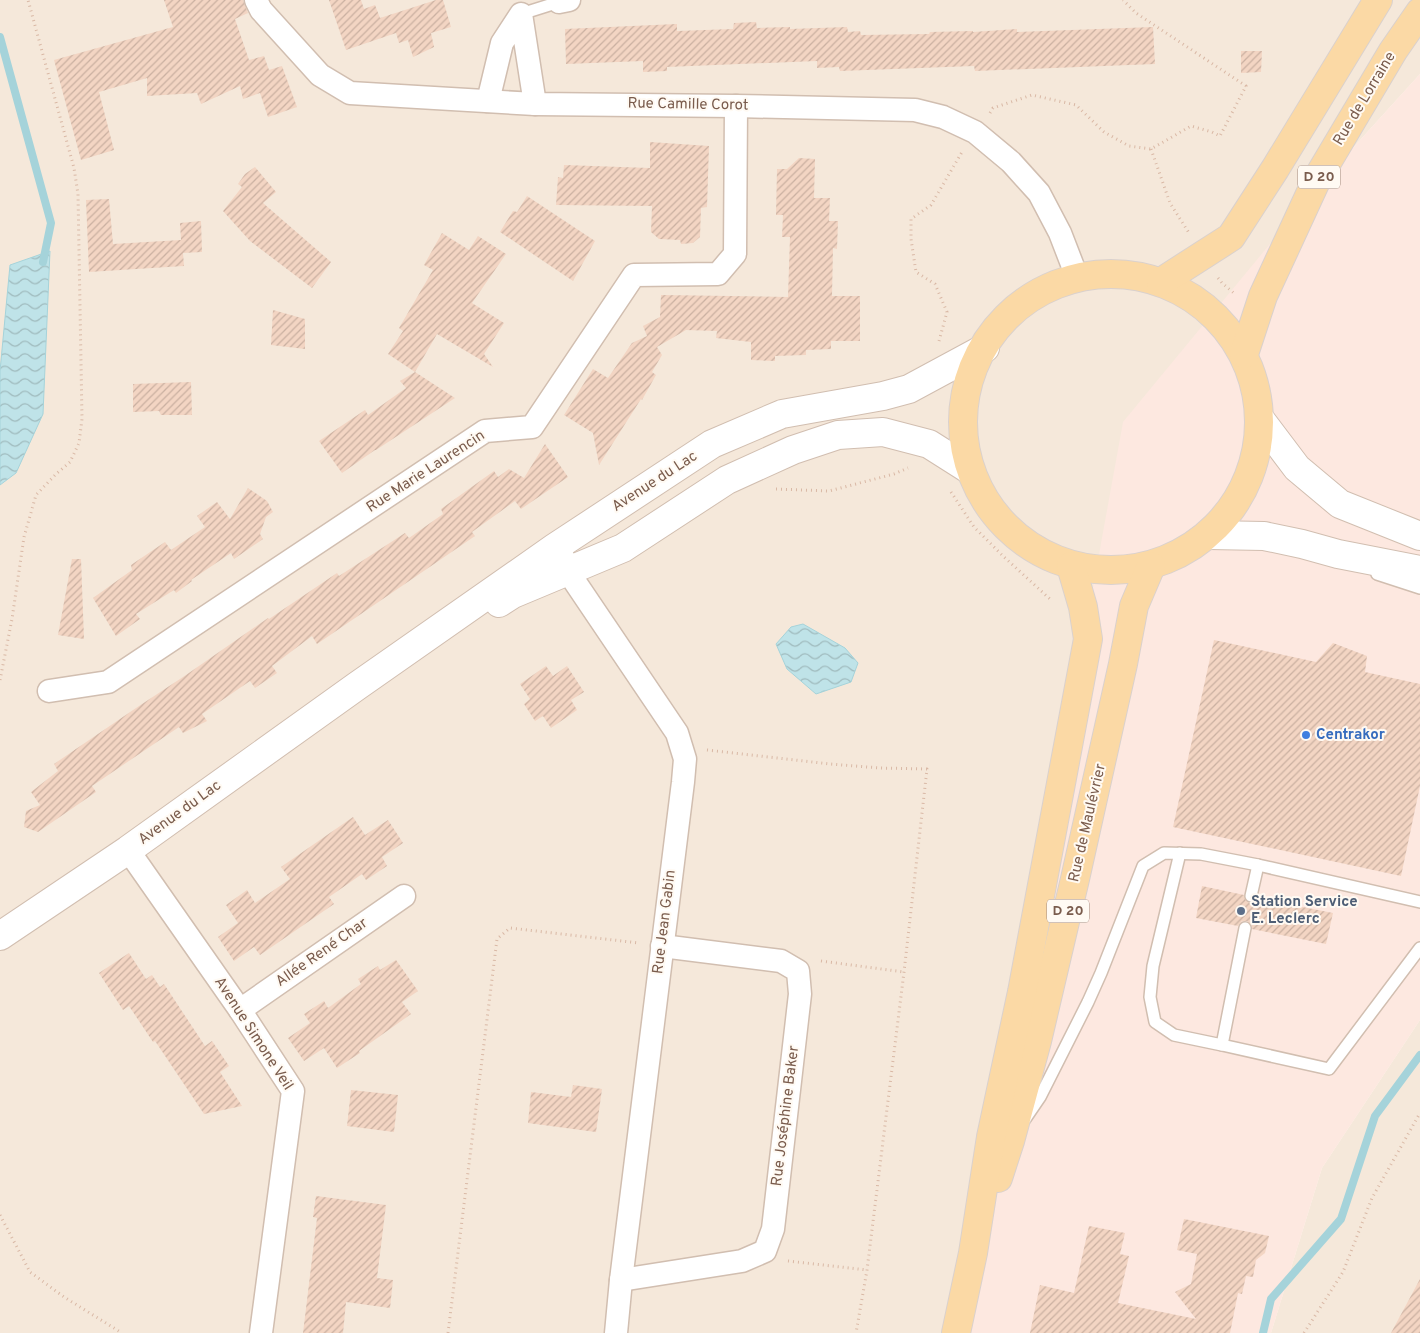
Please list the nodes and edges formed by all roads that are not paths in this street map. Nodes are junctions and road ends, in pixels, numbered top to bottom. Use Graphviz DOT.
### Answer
graph roads {
  1 [pos="256,0"];
  2 [pos="1378,0"];
  3 [pos="564,1"];
  4 [pos="520,7"];
  5 [pos="1420,12"];
  6 [pos="488,101"];
  7 [pos="535,104"];
  8 [pos="736,106"];
  9 [pos="1077,277"];
  10 [pos="1161,282"];
  11 [pos="984,348"];
  12 [pos="1244,354"];
  13 [pos="1260,419"];
  14 [pos="970,470"];
  15 [pos="1209,535"];
  16 [pos="1420,536"];
  17 [pos="557,545"];
  18 [pos="1338,554"];
  19 [pos="1071,566"];
  20 [pos="1151,566"];
  21 [pos="569,570"];
  22 [pos="1420,570"];
  23 [pos="1420,588"];
  24 [pos="357,686"];
  25 [pos="49,691"];
  26 [pos="128,850"];
  27 [pos="1180,853"];
  28 [pos="1258,865"];
  29 [pos="404,896"];
  30 [pos="1251,896"];
  31 [pos="1420,902"];
  32 [pos="1245,928"];
  33 [pos="0,936"];
  34 [pos="662,946"];
  35 [pos="1420,948"];
  36 [pos="240,1010"];
  37 [pos="1222,1045"];
  38 [pos="1010,1141"];
  39 [pos="973,1253"];
  40 [pos="621,1280"];
  41 [pos="262,1333"];
  42 [pos="616,1333"];
  43 [pos="956,1333"];
  1 -- 6 [label="street, Rue Camille Corot"];
  2 -- 10 [label="main road, D 20"];
  3 -- 4 [label="lane"];
  4 -- 6 [label="street"];
  4 -- 7 [label="street"];
  5 -- 12 [label="main road, Rue de Lorraine / D 20"];
  6 -- 7 [label="street, Rue Camille Corot"];
  7 -- 8 [label="street, Rue Camille Corot"];
  8 -- 9 [label="street, Rue Camille Corot"];
  8 -- 25 [label="street, Rue Marie Laurencin"];
  9 -- 10 [label="main road"];
  9 -- 11 [label="main road"];
  10 -- 12 [label="main road"];
  11 -- 14 [label="main road"];
  11 -- 17 [label="street, Avenue du Lac"];
  12 -- 13 [label="main road"];
  13 -- 15 [label="main road"];
  13 -- 16 [label="street"];
  14 -- 19 [label="main road"];
  14 -- 21 [label="street, Avenue du Lac"];
  15 -- 18 [label="street"];
  15 -- 20 [label="main road"];
  17 -- 21 [label="street, Rue Jean Gabin"];
  17 -- 24 [label="street, Avenue du Lac"];
  18 -- 22 [label="street"];
  18 -- 23 [label="lane"];
  19 -- 20 [label="main road"];
  19 -- 39 [label="main road, Rue de Maulévrier / D 20"];
  20 -- 38 [label="main road, Rue de Maulévrier / D 20"];
  21 -- 24 [label="street, Avenue du Lac"];
  21 -- 34 [label="street, Rue Jean Gabin"];
  24 -- 26 [label="street, Avenue du Lac"];
  26 -- 33 [label="street, Avenue du Lac"];
  26 -- 36 [label="street, Avenue Simone Veil"];
  27 -- 28 [label="lane"];
  27 -- 37 [label="lane"];
  27 -- 38 [label="lane"];
  28 -- 30 [label="lane"];
  28 -- 31 [label="lane"];
  29 -- 36 [label="street, Allée René Char"];
  32 -- 37 [label="lane"];
  34 -- 40 [label="street, Rue Jean Gabin"];
  34 -- 40 [label="street, Rue Joséphine Baker"];
  35 -- 37 [label="lane"];
  36 -- 41 [label="street, Avenue Simone Veil"];
  38 -- 39 [label="main road, Rue de Maulévrier / D 20"];
  39 -- 43 [label="main road, Rue de Maulévrier / D 20"];
  40 -- 42 [label="street, Rue Jean Gabin"];
}
